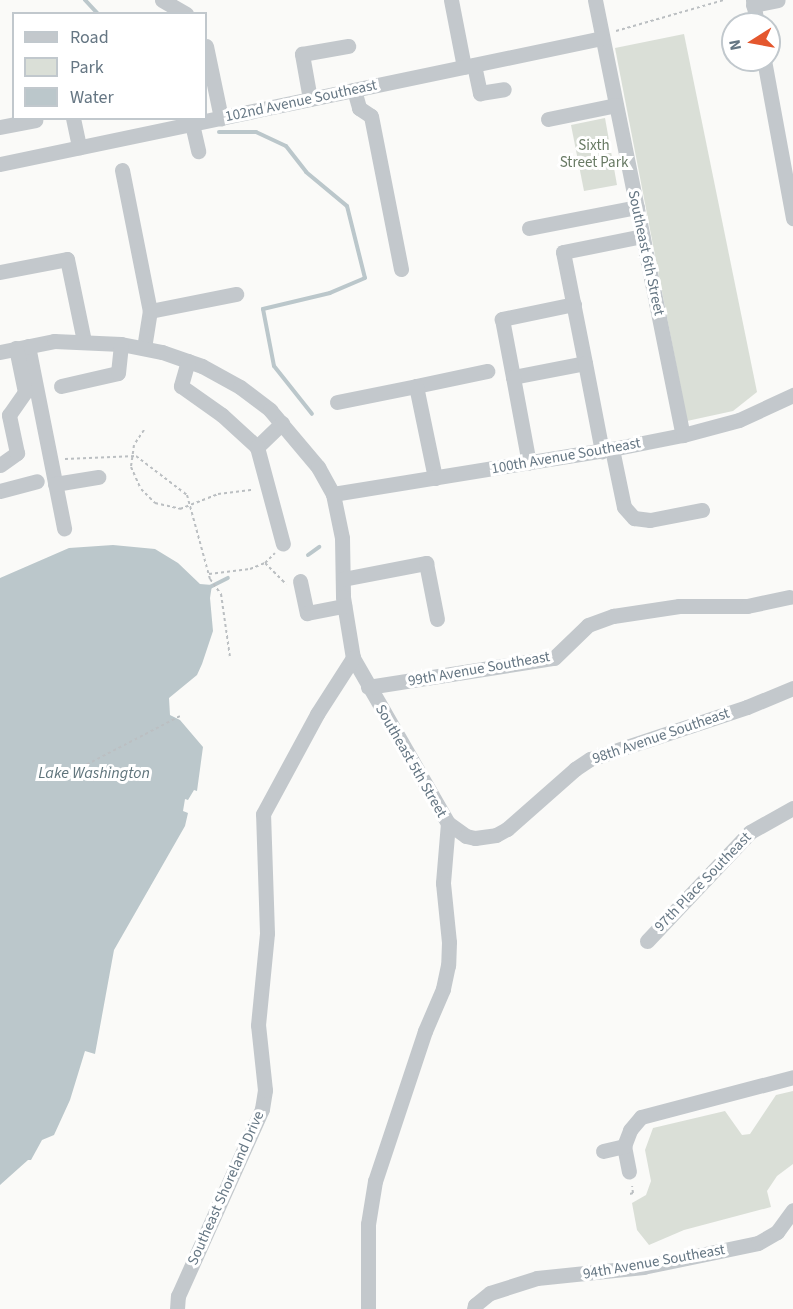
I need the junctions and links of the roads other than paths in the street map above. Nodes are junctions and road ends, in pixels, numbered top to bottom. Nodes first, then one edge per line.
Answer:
1 (162, 0) edge
2 (451, 0) edge
3 (595, 0) edge
4 (778, 0) edge
5 (753, 2) edge
6 (183, 12) edge
7 (602, 37) junction
8 (348, 46) dead end
9 (207, 51) edge
10 (469, 66) junction
11 (766, 72) edge
12 (504, 89) dead end
13 (354, 90) junction
14 (310, 99) junction
15 (616, 105) junction
16 (221, 118) junction
17 (548, 119) dead end
18 (35, 120) dead end
19 (73, 120) edge
20 (192, 123) junction
21 (0, 127) edge
22 (79, 147) junction
23 (198, 151) dead end
24 (0, 164) edge
25 (122, 170) dead end
26 (637, 207) junction
27 (793, 218) edge
28 (529, 228) dead end
29 (642, 236) junction
30 (401, 269) dead end
31 (0, 272) edge
32 (236, 294) dead end
33 (573, 304) junction
34 (150, 311) junction
35 (84, 341) junction
36 (122, 344) junction
37 (22, 347) junction
38 (144, 348) junction
39 (0, 352) edge
40 (188, 361) junction
41 (585, 363) junction
42 (487, 371) dead end
43 (513, 377) junction
44 (61, 386) dead end
45 (416, 386) junction
46 (793, 395) edge
47 (337, 402) dead end
48 (282, 423) junction
49 (683, 435) junction
50 (257, 447) junction
51 (607, 450) junction
52 (529, 462) junction
53 (0, 465) edge
54 (98, 477) dead end
55 (435, 478) junction
56 (38, 481) dead end
57 (55, 484) junction
58 (0, 491) edge
59 (333, 494) junction
60 (702, 510) dead end
61 (64, 528) dead end
62 (283, 544) road end
63 (343, 579) junction
64 (300, 581) road end
65 (789, 597) dead end
66 (344, 606) junction
67 (437, 619) dead end
68 (353, 658) junction
69 (368, 687) junction
70 (793, 688) edge
71 (793, 808) edge
72 (448, 823) junction
73 (647, 941) dead end
74 (793, 1077) edge
75 (624, 1146) junction
76 (603, 1150) dead end
77 (629, 1172) dead end
78 (793, 1210) edge
79 (177, 1309) edge
80 (368, 1309) edge
81 (474, 1309) edge

1 - 6 street
2 - 10 street
3 - 7 street, Southeast 6th Street
4 - 5 street
7 - 10 street, 102nd Avenue Southeast
7 - 15 street, Southeast 6th Street
8 - 14 street
9 - 16 street
10 - 12 street
10 - 13 street, 102nd Avenue Southeast
11 - 27 street
13 - 14 street, 102nd Avenue Southeast
13 - 30 street
14 - 16 street, 102nd Avenue Southeast
15 - 17 street
15 - 26 street, Southeast 6th Street
16 - 20 street, 102nd Avenue Southeast
18 - 21 street
19 - 22 street
20 - 22 street, 102nd Avenue Southeast
20 - 23 street
22 - 24 street, 102nd Avenue Southeast
25 - 34 street
26 - 28 street
26 - 29 street, Southeast 6th Street
29 - 33 street
29 - 49 street, Southeast 6th Street
31 - 35 street
32 - 34 street
33 - 41 street
33 - 43 street
34 - 38 street
35 - 36 street, Southeast 5th Street
35 - 37 street, Southeast 5th Street
36 - 38 street, Southeast 5th Street
36 - 44 street
37 - 39 street, Southeast 5th Street
37 - 53 street
37 - 57 street
38 - 40 street, Southeast 5th Street
40 - 48 street, Southeast 5th Street
40 - 50 street
41 - 43 street
41 - 51 street
42 - 45 street
43 - 52 street
45 - 47 street
45 - 55 street
46 - 49 street, 100th Avenue Southeast
48 - 50 street
48 - 59 street, Southeast 5th Street
49 - 51 street, 100th Avenue Southeast
50 - 62 street
51 - 52 street, 100th Avenue Southeast
51 - 60 street
52 - 55 street, 100th Avenue Southeast
54 - 57 street
55 - 59 street, 100th Avenue Southeast
56 - 58 street
57 - 61 street
59 - 63 street, Southeast 5th Street
63 - 66 street, Southeast 5th Street
63 - 67 street
64 - 66 street
65 - 69 street, 99th Avenue Southeast
66 - 68 street, Southeast 5th Street
68 - 69 street, Southeast 5th Street
68 - 79 street, Southeast Shoreland Drive
69 - 72 street, Southeast 5th Street
70 - 72 street, 98th Avenue Southeast
71 - 73 street, 97th Place Southeast
72 - 80 street, Southeast 5th Street
74 - 75 street
75 - 76 street
75 - 77 street
78 - 81 street, 94th Avenue Southeast

